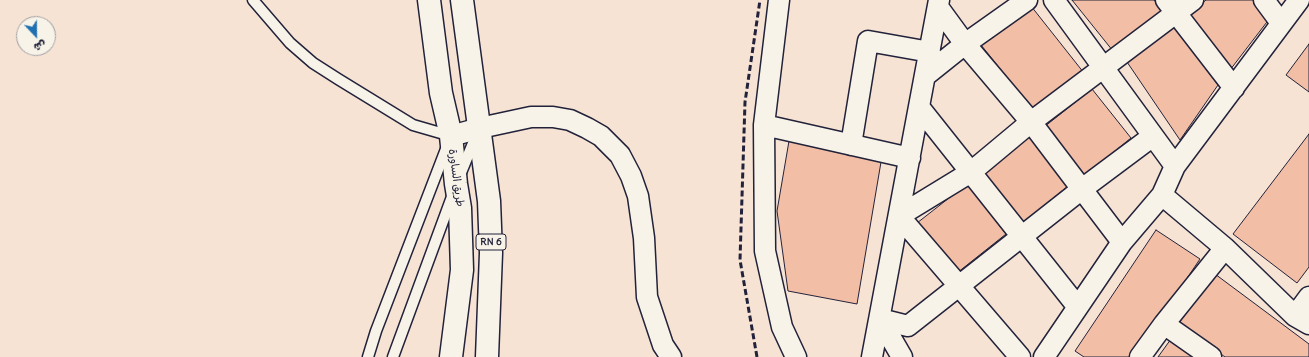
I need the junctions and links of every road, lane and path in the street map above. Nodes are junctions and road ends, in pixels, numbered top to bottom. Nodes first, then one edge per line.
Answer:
1 (253, 0) edge
2 (429, 0) edge
3 (462, 0) edge
4 (779, 0) edge
5 (1027, 0) edge
6 (1054, 0) edge
7 (1192, 0) edge
8 (1264, 0) edge
9 (1299, 0) edge
10 (939, 4) edge
11 (1171, 7) edge
12 (1281, 23) junction
13 (965, 44) junction
14 (930, 52) junction
15 (1103, 67) junction
16 (925, 76) junction
17 (1234, 88) junction
18 (919, 107) junction
19 (1031, 122) junction
20 (764, 125) junction
21 (480, 128) junction
22 (451, 136) junction
23 (1153, 136) junction
24 (851, 145) junction
25 (910, 158) junction
26 (1175, 166) junction
27 (970, 172) junction
28 (456, 184) junction
29 (1082, 189) junction
30 (1162, 195) junction
31 (899, 216) junction
32 (1022, 237) junction
33 (1122, 242) junction
34 (1225, 248) junction
35 (960, 286) junction
36 (1309, 297) edge
37 (1077, 306) junction
38 (880, 319) junction
39 (1302, 320) edge
40 (1164, 324) junction
41 (368, 357) edge
42 (393, 357) edge
43 (451, 357) edge
44 (487, 357) edge
45 (671, 357) edge
46 (796, 357) edge
47 (872, 357) edge
48 (902, 357) edge
49 (1020, 357) edge
50 (1044, 357) edge
51 (1140, 357) edge
52 (1211, 357) edge

1 - 22 lane
2 - 22 highway, طريق الساورة / RN 6
3 - 21 highway, RN 6
4 - 20 street
5 - 13 street
6 - 15 street
7 - 11 street
8 - 12 street
9 - 12 street
10 - 13 street
10 - 14 street
11 - 15 street
11 - 17 street
12 - 17 street
13 - 16 street
13 - 19 street
14 - 16 street
14 - 24 street
15 - 19 street
15 - 23 street
16 - 18 street
17 - 26 street
18 - 25 street
18 - 27 street
19 - 27 street
19 - 29 street
20 - 24 street
20 - 46 street
21 - 22 street
21 - 28 lane
21 - 44 highway, RN 6
21 - 45 street
22 - 28 highway, طريق الساورة / RN 6
22 - 41 lane
23 - 26 street
23 - 29 street
24 - 25 street
25 - 31 street
26 - 30 street
27 - 31 street
27 - 32 street
28 - 42 lane
28 - 43 highway, طريق الساورة / RN 6
29 - 32 street
29 - 33 street
30 - 33 street
30 - 34 street
31 - 35 street
31 - 38 street
32 - 35 street
32 - 37 street
33 - 37 street
34 - 39 street
34 - 40 street
35 - 38 street
35 - 49 street
36 - 39 street
37 - 50 street
38 - 47 street
38 - 48 street
40 - 51 street
40 - 52 street

